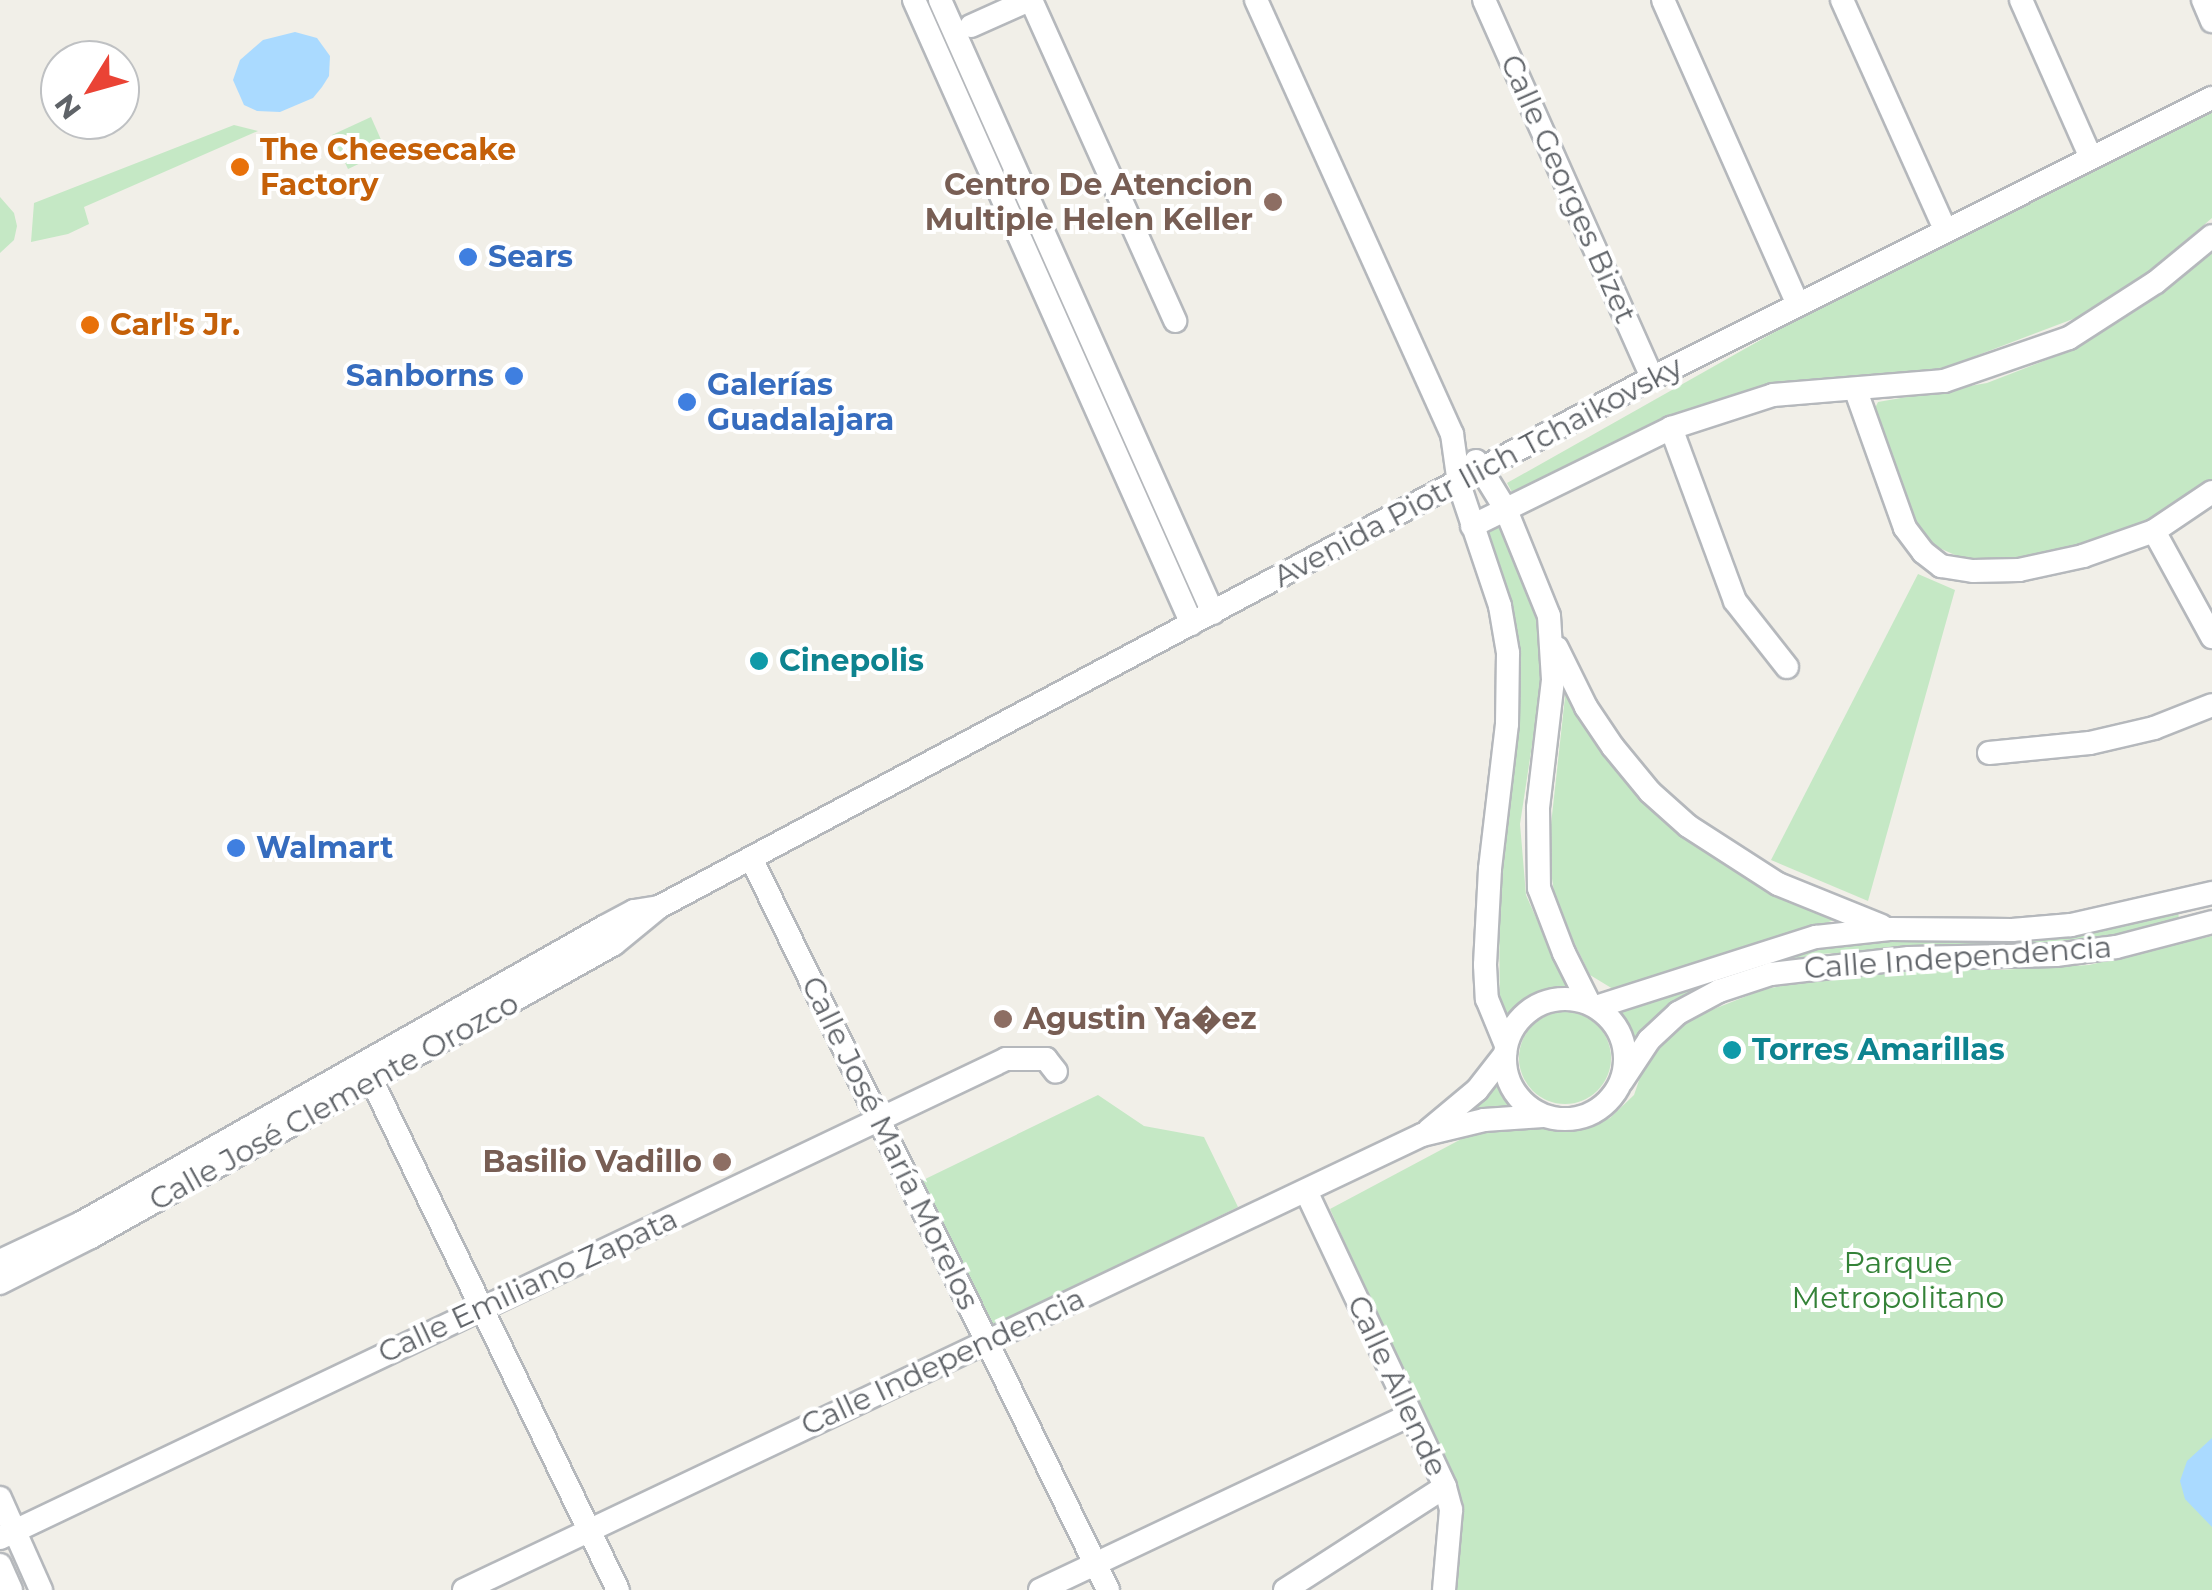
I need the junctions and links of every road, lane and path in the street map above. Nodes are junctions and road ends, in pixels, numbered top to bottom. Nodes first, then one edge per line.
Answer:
1 (914, 0) edge
2 (940, 0) edge
3 (1030, 0) edge
4 (1256, 0) edge
5 (1484, 0) edge
6 (1663, 0) edge
7 (1842, 0) edge
8 (2021, 0) edge
9 (2203, 0) edge
10 (2212, 21) edge
11 (970, 26) dead end
12 (2212, 98) edge
13 (2090, 156) junction
14 (1946, 229) junction
15 (2212, 236) edge
16 (1798, 304) junction
17 (1174, 321) dead end
18 (1652, 378) junction
19 (1856, 391) junction
20 (1670, 428) junction
21 (1452, 434) junction
22 (1484, 469) junction
23 (1459, 484) junction
24 (2212, 492) edge
25 (1506, 510) junction
26 (1472, 526) junction
27 (2154, 531) junction
28 (1214, 613) junction
29 (1192, 624) junction
30 (2212, 637) edge
31 (1553, 639) junction
32 (1787, 667) dead end
33 (2212, 705) edge
34 (1989, 753) dead end
35 (751, 858) junction
36 (2212, 893) edge
37 (2185, 902) junction
38 (658, 907) junction
39 (2202, 925) edge
40 (1890, 928) junction
41 (1592, 1005) junction
42 (1505, 1050) junction
43 (1056, 1072) dead end
44 (372, 1081) junction
45 (1622, 1081) junction
46 (1543, 1116) junction
47 (878, 1120) junction
48 (1422, 1136) junction
49 (1306, 1191) junction
50 (0, 1261) edge
51 (0, 1282) edge
52 (482, 1308) junction
53 (987, 1342) junction
54 (1411, 1415) junction
55 (1445, 1487) junction
56 (0, 1498) edge
57 (589, 1530) junction
58 (7, 1534) edge
59 (1095, 1564) junction
60 (0, 1565) edge
61 (11, 1590) edge
62 (41, 1590) edge
63 (464, 1590) edge
64 (618, 1590) edge
65 (1040, 1590) edge
66 (1108, 1590) edge
67 (1285, 1590) edge
68 (1444, 1590) edge

1 - 29 street
2 - 28 street
3 - 11 street
3 - 17 street
4 - 21 street
5 - 18 street, Calle Georges Bizet
6 - 16 street
7 - 14 street
8 - 13 street
9 - 10 street
12 - 13 street, Avenida Piotr Ilich Tchaikovsky
13 - 14 street, Avenida Piotr Ilich Tchaikovsky
14 - 16 street, Avenida Piotr Ilich Tchaikovsky
15 - 19 street, Avenida Piotr Ilich Tchaikovsky
16 - 18 street, Avenida Piotr Ilich Tchaikovsky
18 - 22 street, Avenida Piotr Ilich Tchaikovsky
19 - 20 street, Avenida Piotr Ilich Tchaikovsky
19 - 27 street
20 - 25 street, Avenida Piotr Ilich Tchaikovsky
20 - 32 street
21 - 22 street
21 - 23 street
22 - 23 street, Avenida Piotr Ilich Tchaikovsky
22 - 25 street
23 - 26 street
23 - 28 street, Avenida Piotr Ilich Tchaikovsky
24 - 27 street
25 - 26 street, Avenida Piotr Ilich Tchaikovsky
25 - 31 street
26 - 42 street
27 - 30 street
28 - 29 street, Avenida Piotr Ilich Tchaikovsky
29 - 35 street, Avenida Piotr Ilich Tchaikovsky
31 - 40 street
31 - 41 street
33 - 34 street
35 - 38 street, Calle José Clemente Orozco
35 - 47 street, Calle José María Morelos
36 - 37 street, Calle Independencia
37 - 39 street
37 - 40 street, Calle Independencia
38 - 44 street, Calle José Clemente Orozco
38 - 50 street, Calle José Clemente Orozco
39 - 45 street, Calle Independencia
40 - 41 street, Calle Independencia
41 - 42 street
41 - 45 street
42 - 46 street
42 - 48 street, Calle Independencia
43 - 47 street, Calle Emiliano Zapata
44 - 51 street, Calle José Clemente Orozco
44 - 52 street
45 - 46 street
46 - 48 street, Calle Independencia
47 - 52 street, Calle Emiliano Zapata
47 - 53 street, Calle José María Morelos
48 - 49 street, Calle Independencia
49 - 53 street, Calle Independencia
49 - 54 street, Calle Allende
52 - 57 street
52 - 58 street, Calle Emiliano Zapata
53 - 57 street, Calle Independencia
53 - 59 street, Calle José María Morelos
54 - 55 street, Calle Allende
54 - 59 street
55 - 67 street
55 - 68 street, Calle Allende
56 - 58 street
57 - 63 street, Calle Independencia
57 - 64 street
58 - 62 street
59 - 65 street
59 - 66 street, Calle José María Morelos
60 - 61 street

